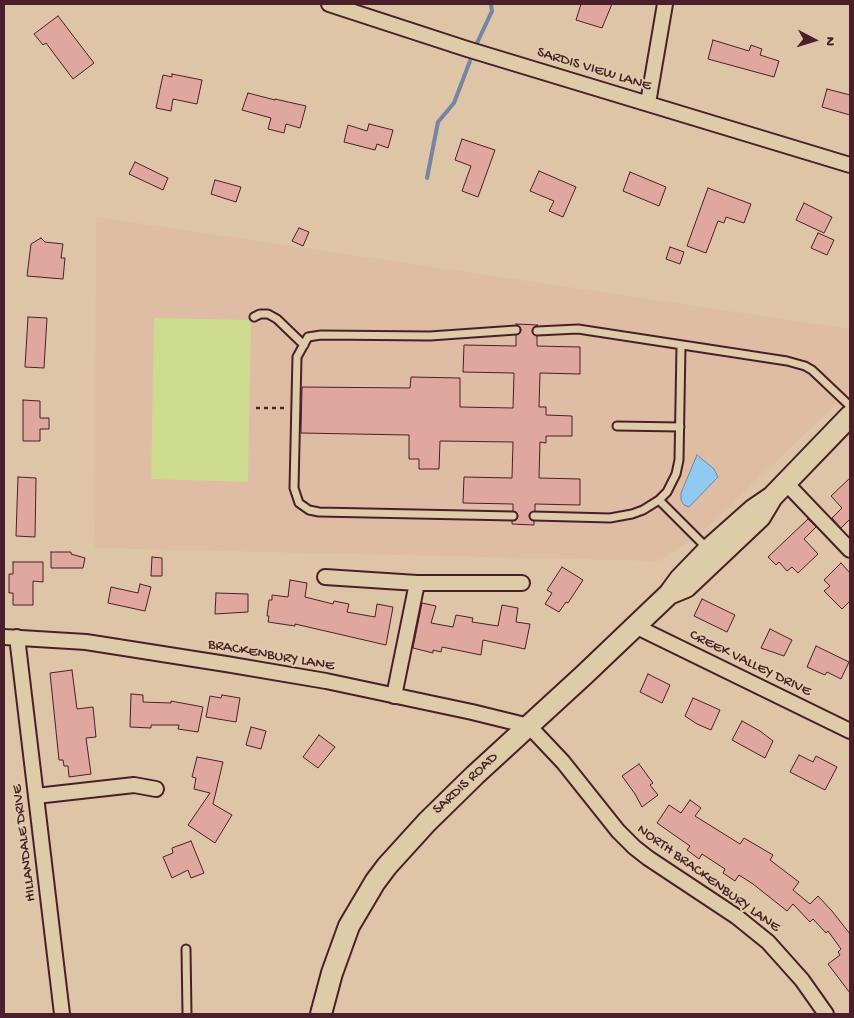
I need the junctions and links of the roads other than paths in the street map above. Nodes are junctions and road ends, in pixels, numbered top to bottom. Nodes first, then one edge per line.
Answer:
1 (329, 4) edge
2 (665, 4) edge
3 (648, 103) junction
4 (850, 166) edge
5 (254, 317) dead end
6 (516, 330) dead end
7 (537, 330) dead end
8 (304, 345) junction
9 (682, 346) junction
10 (850, 406) edge
11 (850, 417) edge
12 (617, 426) dead end
13 (680, 427) junction
14 (786, 483) junction
15 (772, 497) junction
16 (659, 500) junction
17 (513, 516) dead end
18 (534, 516) dead end
19 (708, 550) junction
20 (850, 550) edge
21 (325, 577) dead end
22 (416, 583) junction
23 (522, 583) dead end
24 (669, 594) junction
25 (636, 626) junction
26 (10, 637) edge
27 (394, 696) junction
28 (529, 726) junction
29 (850, 731) edge
30 (156, 789) dead end
31 (36, 796) junction
32 (186, 948) dead end
33 (62, 1014) edge
34 (187, 1014) edge
35 (321, 1014) edge
36 (826, 1014) edge

1 - 3 street, SARDIS VIEW LANE
2 - 3 street
3 - 4 street, SARDIS VIEW LANE
5 - 8 lane
6 - 8 lane
7 - 9 lane
8 - 17 lane
9 - 10 lane
9 - 13 lane
11 - 14 main road, SARDIS ROAD
12 - 13 lane
13 - 16 lane
14 - 15 main road, SARDIS ROAD
14 - 20 street
15 - 19 main road, SARDIS ROAD
15 - 24 main road, SARDIS ROAD
16 - 18 lane
16 - 19 lane
19 - 24 main road, SARDIS ROAD
21 - 22 street
22 - 23 street
22 - 27 street
24 - 25 main road, SARDIS ROAD
25 - 28 main road, SARDIS ROAD
25 - 29 street, CREEK VALLEY DRIVE
26 - 27 street, BRACKENBURY LANE
26 - 31 street, HILLANDALE DRIVE
27 - 28 street, BRACKENBURY LANE
28 - 35 main road, SARDIS ROAD
28 - 36 street, NORTH BRACKENBURY LANE
30 - 31 street
31 - 33 street, HILLANDALE DRIVE
32 - 34 lane

